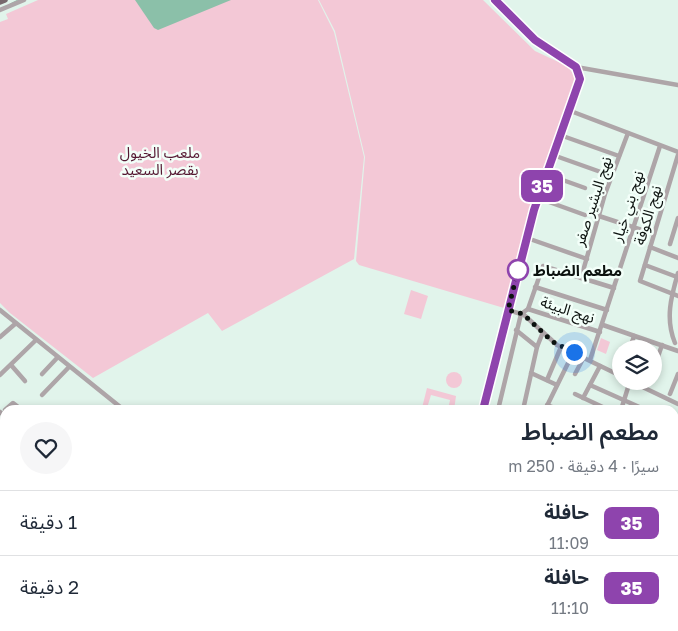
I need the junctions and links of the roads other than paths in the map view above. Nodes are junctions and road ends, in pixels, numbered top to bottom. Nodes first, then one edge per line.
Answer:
1 (5, 0) edge
2 (24, 0) edge
3 (495, 0) edge
4 (0, 2) edge
5 (0, 10) edge
6 (576, 67) junction
7 (678, 84) edge
8 (568, 110) junction
9 (628, 133) junction
10 (560, 135) junction
11 (660, 146) junction
12 (678, 154) edge
13 (553, 155) junction
14 (619, 156) junction
15 (546, 174) junction
16 (612, 176) junction
17 (671, 177) junction
18 (678, 180) edge
19 (586, 188) dead end
20 (538, 198) junction
21 (585, 215) dead end
22 (599, 216) junction
23 (678, 218) edge
24 (634, 227) junction
25 (654, 234) junction
26 (675, 237) edge
27 (527, 238) junction
28 (650, 247) junction
29 (678, 258) edge
30 (587, 259) junction
31 (645, 265) junction
32 (678, 275) edge
33 (581, 278) junction
34 (535, 287) junction
35 (614, 288) junction
36 (672, 294) junction
37 (678, 296) edge
38 (528, 309) junction
39 (0, 310) edge
40 (508, 310) junction
41 (607, 310) junction
42 (522, 314) junction
43 (15, 324) junction
44 (603, 325) junction
45 (516, 330) junction
46 (543, 332) junction
47 (600, 332) junction
48 (634, 336) junction
49 (0, 337) edge
50 (36, 340) junction
51 (633, 340) edge
52 (646, 340) edge
53 (676, 340) edge
54 (662, 345) edge
55 (537, 347) junction
56 (561, 347) junction
57 (671, 348) junction
58 (678, 351) edge
59 (574, 352) junction
60 (584, 357) junction
61 (57, 358) junction
62 (590, 360) junction
63 (11, 365) junction
64 (600, 366) junction
65 (69, 367) junction
66 (612, 371) edge
67 (531, 373) junction
68 (42, 374) dead end
69 (575, 374) dead end
70 (0, 375) edge
71 (678, 377) edge
72 (547, 380) junction
73 (25, 381) dead end
74 (557, 385) junction
75 (590, 385) junction
76 (627, 390) edge
77 (649, 390) edge
78 (575, 394) dead end
79 (670, 394) dead end
80 (42, 395) dead end
81 (583, 398) junction
82 (624, 401) junction
83 (678, 404) edge
84 (118, 405) edge
85 (484, 405) edge
86 (499, 405) edge
87 (524, 405) edge
88 (547, 405) edge
89 (598, 405) edge
90 (623, 405) edge
91 (634, 405) edge

1 - 4 main road
2 - 5 street
3 - 6 street
6 - 7 street
6 - 8 street
8 - 9 street
8 - 10 street
9 - 11 street
9 - 14 street, نهج البشير صفر
10 - 13 street
10 - 14 street
11 - 12 street
11 - 24 street, نهج بني خيار
12 - 17 street, نهج الكوفة
13 - 15 street
13 - 16 street
14 - 16 street, نهج البشير صفر
15 - 19 street
15 - 20 street
16 - 22 street, نهج البشير صفر
17 - 18 street
17 - 25 street, نهج الكوفة
20 - 21 street
20 - 27 street
22 - 24 street
22 - 30 street, نهج البشير صفر
23 - 26 street
23 - 26 street
24 - 25 street
24 - 35 street, نهج بني خيار
25 - 28 street, نهج الكوفة
27 - 30 street
27 - 40 street
28 - 29 street
28 - 31 street, نهج الكوفة
30 - 33 street, نهج البشير صفر
31 - 32 street
31 - 36 street, نهج الكوفة
32 - 36 street
33 - 34 street
33 - 35 street
34 - 38 street
34 - 41 street
35 - 41 street, نهج بني خيار
36 - 37 street
36 - 53 street
38 - 42 street
38 - 47 street, نهج البيئة
39 - 43 street
40 - 42 street
40 - 85 street
41 - 44 street, نهج بني خيار
42 - 45 street
42 - 46 street
43 - 49 street
43 - 50 street
44 - 47 street, نهج بني خيار
44 - 48 street
45 - 55 street
45 - 86 street
46 - 55 street
46 - 56 street
47 - 62 street, نهج بني خيار
48 - 51 street
48 - 52 street
50 - 61 street
50 - 63 street
53 - 57 street
54 - 57 street
55 - 67 street
56 - 59 street
56 - 72 street
57 - 58 street
59 - 60 street
59 - 74 street
60 - 62 street
60 - 69 street
61 - 65 street
61 - 68 street
62 - 64 street
63 - 70 street
63 - 73 street
64 - 66 street
64 - 75 street
65 - 80 street
65 - 84 street
67 - 72 street
67 - 87 street
71 - 79 street
72 - 74 street
74 - 88 street
75 - 81 street
75 - 82 street
76 - 82 street
77 - 83 street
78 - 81 street
81 - 89 street
82 - 90 street
82 - 91 street

